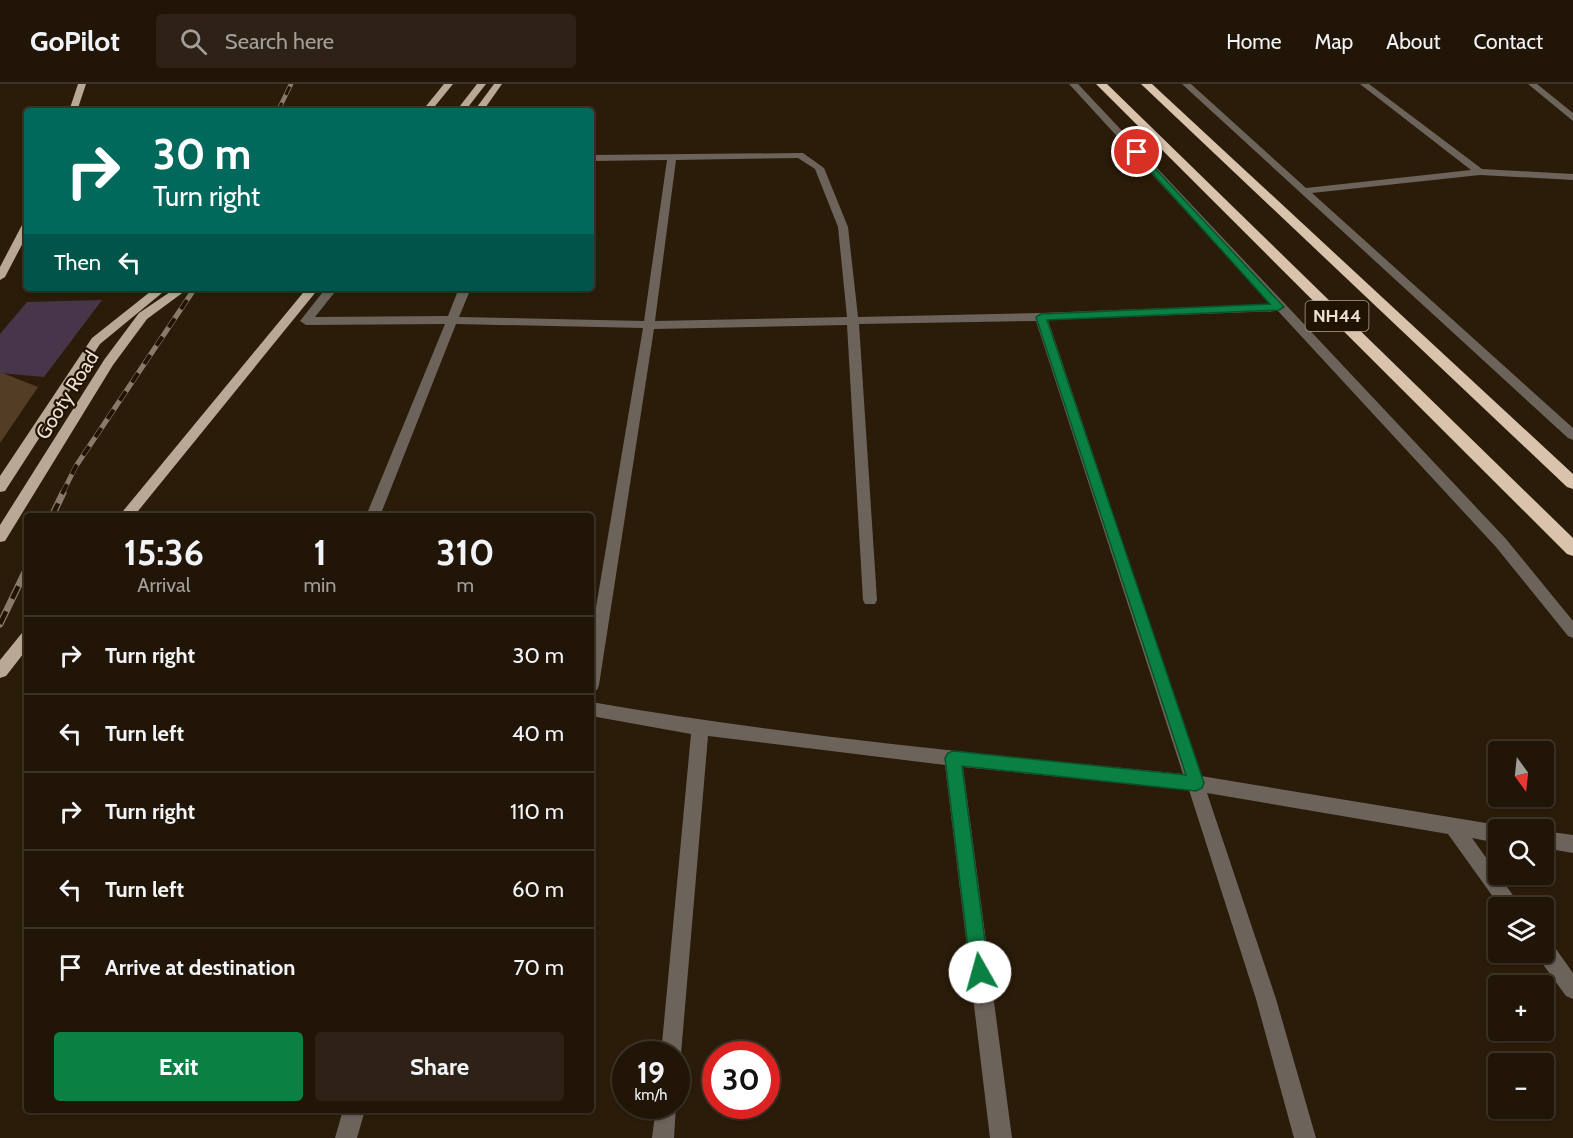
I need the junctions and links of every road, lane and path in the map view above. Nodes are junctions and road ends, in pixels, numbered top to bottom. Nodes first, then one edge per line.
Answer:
1 (82, 84) edge
2 (449, 84) edge
3 (482, 84) edge
4 (498, 84) edge
5 (1073, 84) edge
6 (1101, 84) edge
7 (1146, 84) edge
8 (1186, 84) edge
9 (1364, 84) edge
10 (1532, 84) edge
11 (74, 108) edge
12 (429, 108) edge
13 (462, 108) edge
14 (480, 108) edge
15 (1573, 118) edge
16 (672, 157) junction
17 (594, 158) edge
18 (1480, 172) junction
19 (1573, 177) edge
20 (1304, 191) junction
21 (24, 231) edge
22 (0, 277) edge
23 (158, 291) edge
24 (179, 291) edge
25 (312, 291) edge
26 (330, 291) edge
27 (464, 291) edge
28 (1279, 307) junction
29 (1041, 317) junction
30 (450, 320) junction
31 (853, 322) junction
32 (649, 326) junction
33 (1573, 435) edge
34 (1573, 483) edge
35 (0, 487) edge
36 (128, 513) edge
37 (374, 513) edge
38 (0, 537) edge
39 (1573, 549) edge
40 (870, 600) dead end
41 (1573, 632) edge
42 (24, 642) edge
43 (594, 666) edge
44 (0, 671) edge
45 (594, 710) edge
46 (700, 728) junction
47 (953, 758) junction
48 (1196, 783) junction
49 (1454, 828) junction
50 (1488, 833) edge
51 (1554, 841) edge
52 (1573, 844) edge
53 (1505, 897) edge
54 (1554, 963) edge
55 (1573, 989) edge
56 (672, 1041) edge
57 (353, 1113) edge
58 (665, 1119) edge
59 (346, 1138) edge
60 (663, 1138) edge
61 (1001, 1138) edge
62 (1305, 1138) edge

1 - 11 main road
2 - 12 main road
3 - 13 main road
4 - 14 main road
5 - 28 street
6 - 39 highway, NH44
7 - 34 highway, NH44
8 - 20 street
9 - 18 street
10 - 15 street
16 - 17 street
16 - 31 street
16 - 32 street
18 - 19 street
18 - 20 street
20 - 33 street
21 - 22 main road
23 - 35 main road, Gooty Road
24 - 38 main road, Gooty Road
25 - 36 main road
26 - 30 street
27 - 30 street
28 - 29 street
28 - 41 street
29 - 31 street
29 - 48 street
30 - 32 street
30 - 37 street
31 - 32 street
31 - 40 street
32 - 43 street
42 - 44 main road
45 - 46 street
46 - 47 street
46 - 56 street
47 - 48 street
47 - 61 street
48 - 49 street
48 - 62 street
49 - 50 street
49 - 53 street
51 - 52 street
54 - 55 street
57 - 59 street
58 - 60 street

